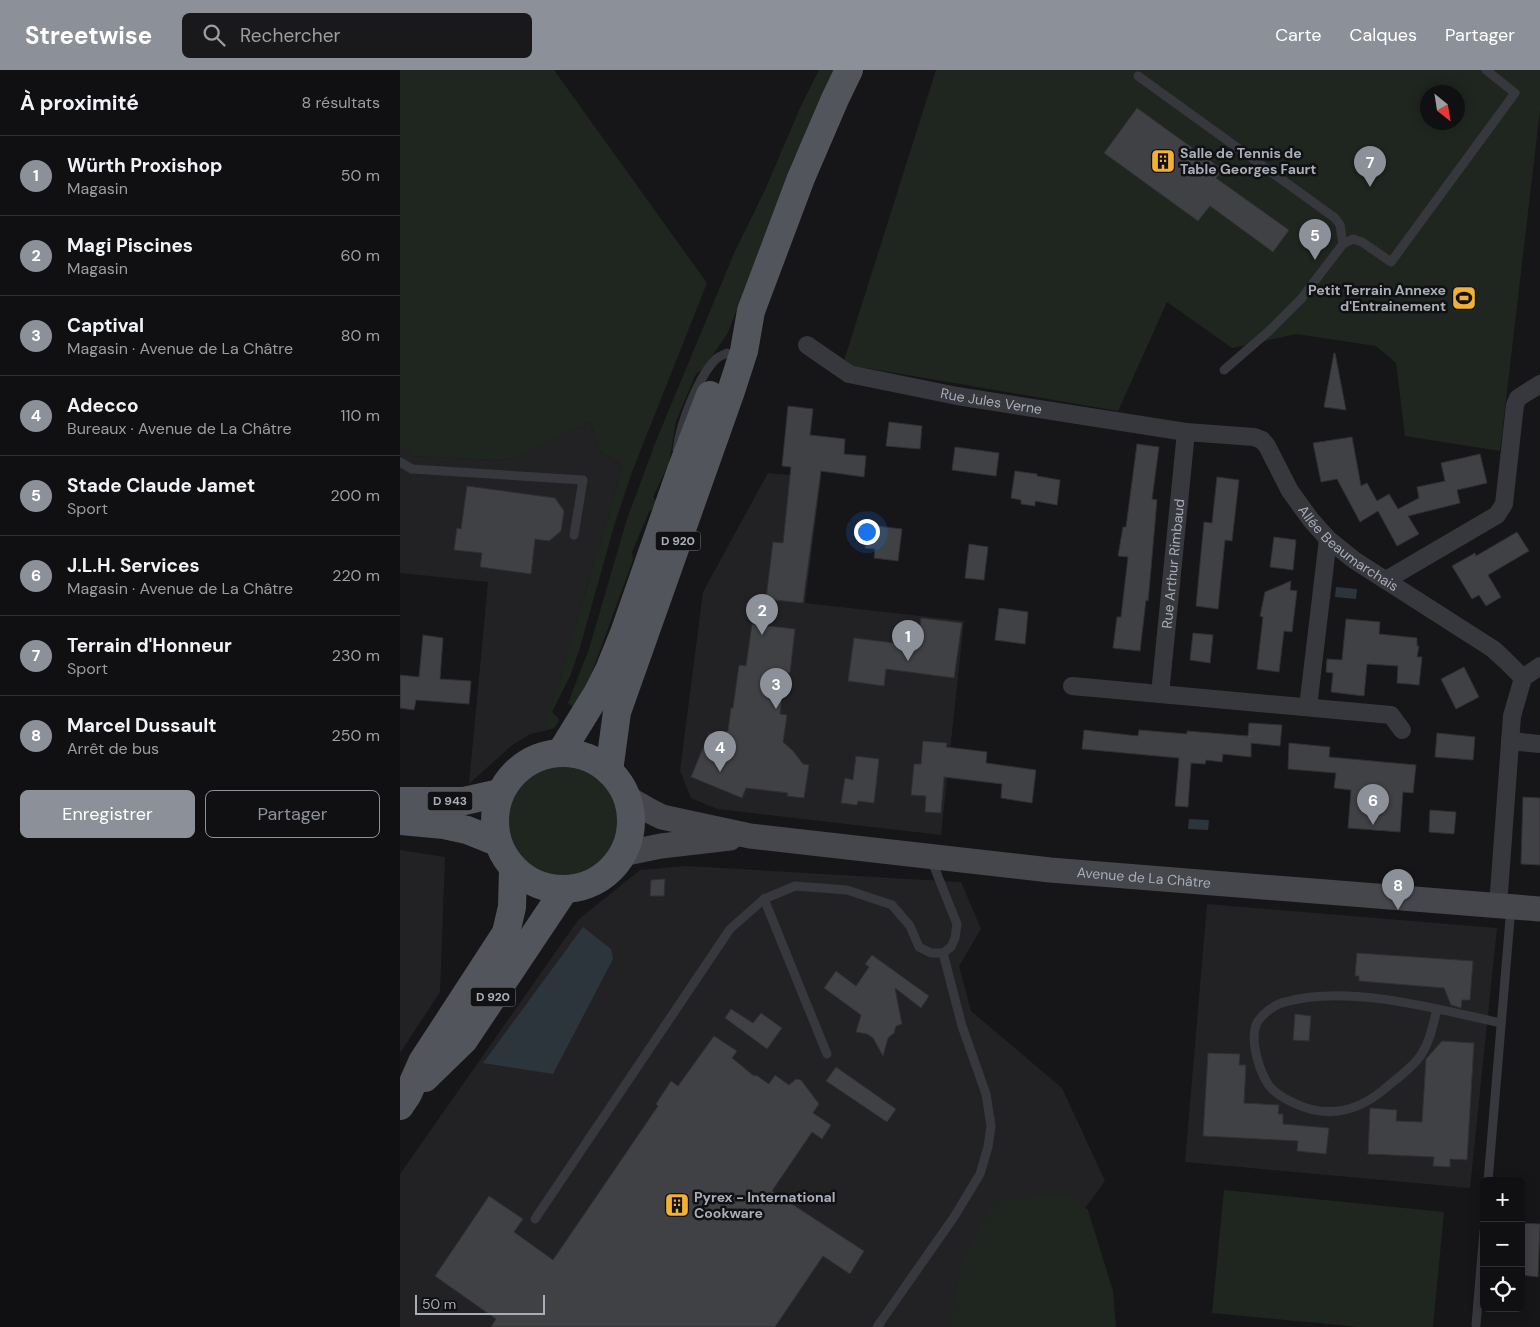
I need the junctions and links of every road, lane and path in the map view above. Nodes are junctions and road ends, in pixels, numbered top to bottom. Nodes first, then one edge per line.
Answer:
1 (849, 70) edge
2 (1486, 70) edge
3 (1138, 76) dead end
4 (1342, 244) junction
5 (751, 311) junction
6 (807, 345) dead end
7 (1224, 370) dead end
8 (1540, 384) edge
9 (1186, 432) junction
10 (400, 462) edge
11 (574, 535) dead end
12 (1328, 539) junction
13 (1386, 580) junction
14 (1540, 666) edge
15 (1523, 678) junction
16 (1072, 686) dead end
17 (1160, 694) junction
18 (1308, 707) junction
19 (1402, 730) dead end
20 (1510, 741) junction
21 (1540, 744) edge
22 (561, 752) junction
23 (609, 771) junction
24 (500, 793) junction
25 (627, 798) junction
26 (400, 801) edge
27 (400, 821) edge
28 (750, 836) junction
29 (497, 842) junction
30 (622, 854) junction
31 (930, 857) junction
32 (513, 869) junction
33 (565, 889) junction
34 (764, 899) junction
35 (1505, 907) junction
36 (1540, 909) edge
37 (942, 953) junction
38 (1437, 1009) junction
39 (1501, 1022) junction
40 (827, 1054) dead end
41 (404, 1100) edge
42 (1488, 1177) edge
43 (534, 1219) dead end
44 (1481, 1267) edge
45 (1476, 1325) dead end
46 (877, 1327) edge

1 - 5 main road, D 920
2 - 4 lane
3 - 4 lane
4 - 7 lane
5 - 22 main road, D 920
5 - 23 main road, D 920
6 - 9 street, Rue Jules Verne
8 - 13 street
9 - 12 street, Allée Beaumarchais
9 - 17 street, Rue Arthur Rimbaud
10 - 11 lane
12 - 13 street, Allée Beaumarchais
12 - 18 street
13 - 15 street, Allée Beaumarchais
14 - 15 street
15 - 20 street
16 - 17 street
17 - 18 street
18 - 19 street
20 - 21 street
20 - 35 street
22 - 23 main road
22 - 24 main road
23 - 25 main road
24 - 26 main road, D 943
24 - 29 main road
25 - 28 main road, Avenue de La Châtre
25 - 30 main road
27 - 29 main road, D 943
28 - 30 main road, Avenue de La Châtre
28 - 31 main road, Avenue de La Châtre
29 - 32 main road
30 - 33 main road
31 - 35 main road, Avenue de La Châtre
31 - 37 lane
32 - 33 main road
32 - 41 main road, D 920
33 - 41 main road, D 920
34 - 37 lane
34 - 40 lane
34 - 43 lane
35 - 36 main road, Avenue de La Châtre
35 - 39 lane
37 - 46 lane
38 - 38 lane
38 - 39 lane
39 - 42 lane
44 - 45 lane

